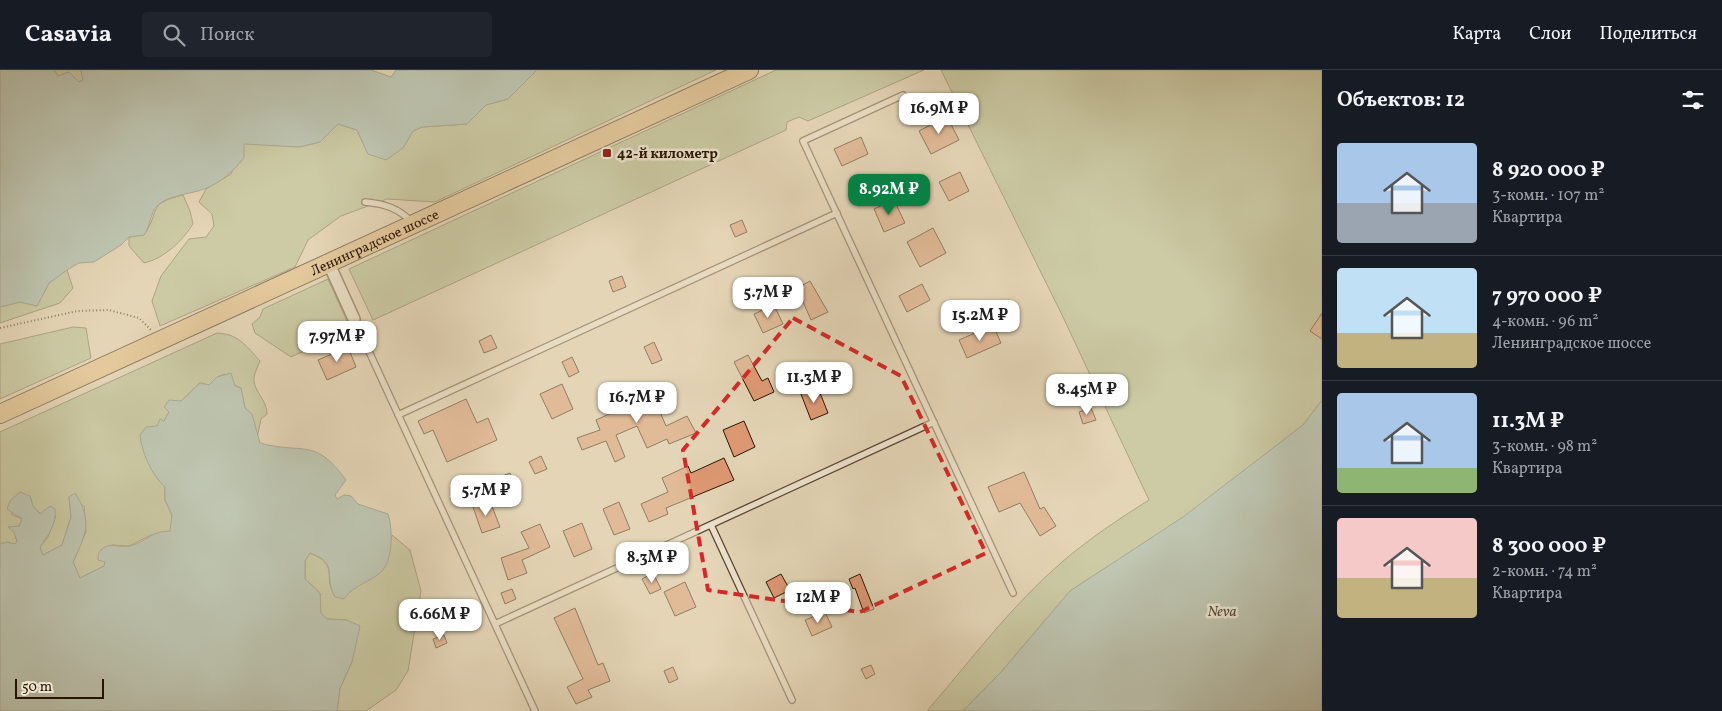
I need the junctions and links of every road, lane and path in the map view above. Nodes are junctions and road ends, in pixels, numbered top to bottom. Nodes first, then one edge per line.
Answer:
1 (749, 70) edge
2 (903, 95) dead end
3 (365, 202) dead end
4 (837, 213) junction
5 (414, 225) junction
6 (329, 264) junction
7 (354, 319) joint
8 (0, 328) edge
9 (162, 340) junction
10 (0, 414) edge
11 (398, 416) junction
12 (934, 422) junction
13 (711, 524) junction
14 (1013, 593) dead end
15 (495, 624) junction
16 (792, 700) dead end
17 (535, 711) edge

1 - 5 main road, Ленинградское шоссе
2 - 4 lane
3 - 5 lane
4 - 11 lane
4 - 12 lane
5 - 6 main road, Ленинградское шоссе
6 - 7 street
6 - 9 main road, Ленинградское шоссе
7 - 11 lane
8 - 9 path
9 - 10 main road, Ленинградское шоссе
11 - 15 lane
12 - 13 lane
12 - 14 lane
13 - 15 lane
13 - 16 lane
15 - 17 lane

